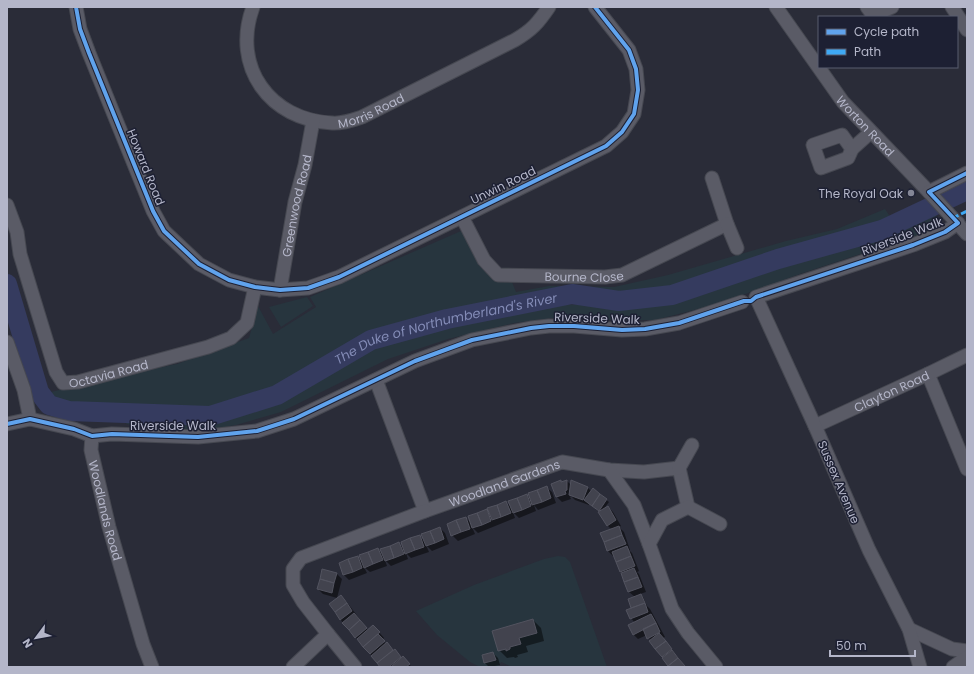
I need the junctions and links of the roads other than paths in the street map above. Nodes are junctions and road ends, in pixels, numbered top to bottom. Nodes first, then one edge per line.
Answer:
1 (76, 7) edge
2 (252, 7) edge
3 (549, 7) edge
4 (595, 7) edge
5 (776, 7) edge
6 (867, 7) edge
7 (892, 7) edge
8 (952, 7) edge
9 (958, 16) edge
10 (958, 16) edge
11 (967, 30) edge
12 (818, 67) edge
13 (819, 68) edge
14 (313, 121) junction
15 (871, 132) junction
16 (852, 149) dead end
17 (967, 173) edge
18 (712, 178) dead end
19 (932, 195) junction
20 (7, 205) edge
21 (462, 217) junction
22 (958, 223) junction
23 (727, 224) junction
24 (967, 234) edge
25 (737, 248) dead end
26 (255, 287) junction
27 (280, 290) junction
28 (756, 297) joint
29 (742, 302) dead end
30 (7, 342) edge
31 (967, 355) edge
32 (928, 374) junction
33 (376, 380) junction
34 (30, 419) junction
35 (7, 424) edge
36 (815, 426) junction
37 (92, 436) junction
38 (692, 445) dead end
39 (679, 468) junction
40 (967, 469) edge
41 (609, 470) junction
42 (688, 507) junction
43 (425, 511) junction
44 (720, 524) dead end
45 (649, 544) junction
46 (909, 629) junction
47 (328, 634) junction
48 (967, 651) edge
49 (967, 657) edge
50 (152, 667) edge
51 (293, 667) edge
52 (355, 667) edge
53 (716, 667) edge
54 (920, 667) edge
55 (953, 667) edge

1 - 26 street, Howard Road
2 - 14 street, Morris Road
3 - 14 street, Morris Road
4 - 21 street, Unwin Road
5 - 12 street, Worton Road
6 - 7 street
8 - 10 street
9 - 11 street
13 - 15 street, Worton Road
14 - 27 street, Greenwood Road
15 - 16 street
15 - 19 street, Worton Road
17 - 19 street
18 - 23 street
19 - 22 street, Worton Road
20 - 26 street, Octavia Road
21 - 23 street, Bourne Close
21 - 27 street, Unwin Road
22 - 24 street, Worton Road
22 - 28 street, Riverside Walk
23 - 25 street
26 - 27 street, Unwin Road
28 - 36 street, Sussex Avenue
29 - 33 street, Riverside Walk
30 - 34 street
31 - 32 street, Clayton Road
32 - 36 street, Clayton Road
32 - 40 street
33 - 37 street, Riverside Walk
33 - 43 street
34 - 35 street
34 - 37 street
36 - 46 street, Sussex Avenue
37 - 50 street, Woodlands Road
38 - 39 street
39 - 41 street, Woodland Gardens
39 - 42 street
41 - 43 street, Woodland Gardens
41 - 45 street
42 - 44 street
42 - 45 street
43 - 47 street, Woodland Gardens
45 - 53 street
46 - 48 street
46 - 54 street, Sussex Avenue
47 - 51 street
47 - 52 street, Woodland Gardens
49 - 55 street

